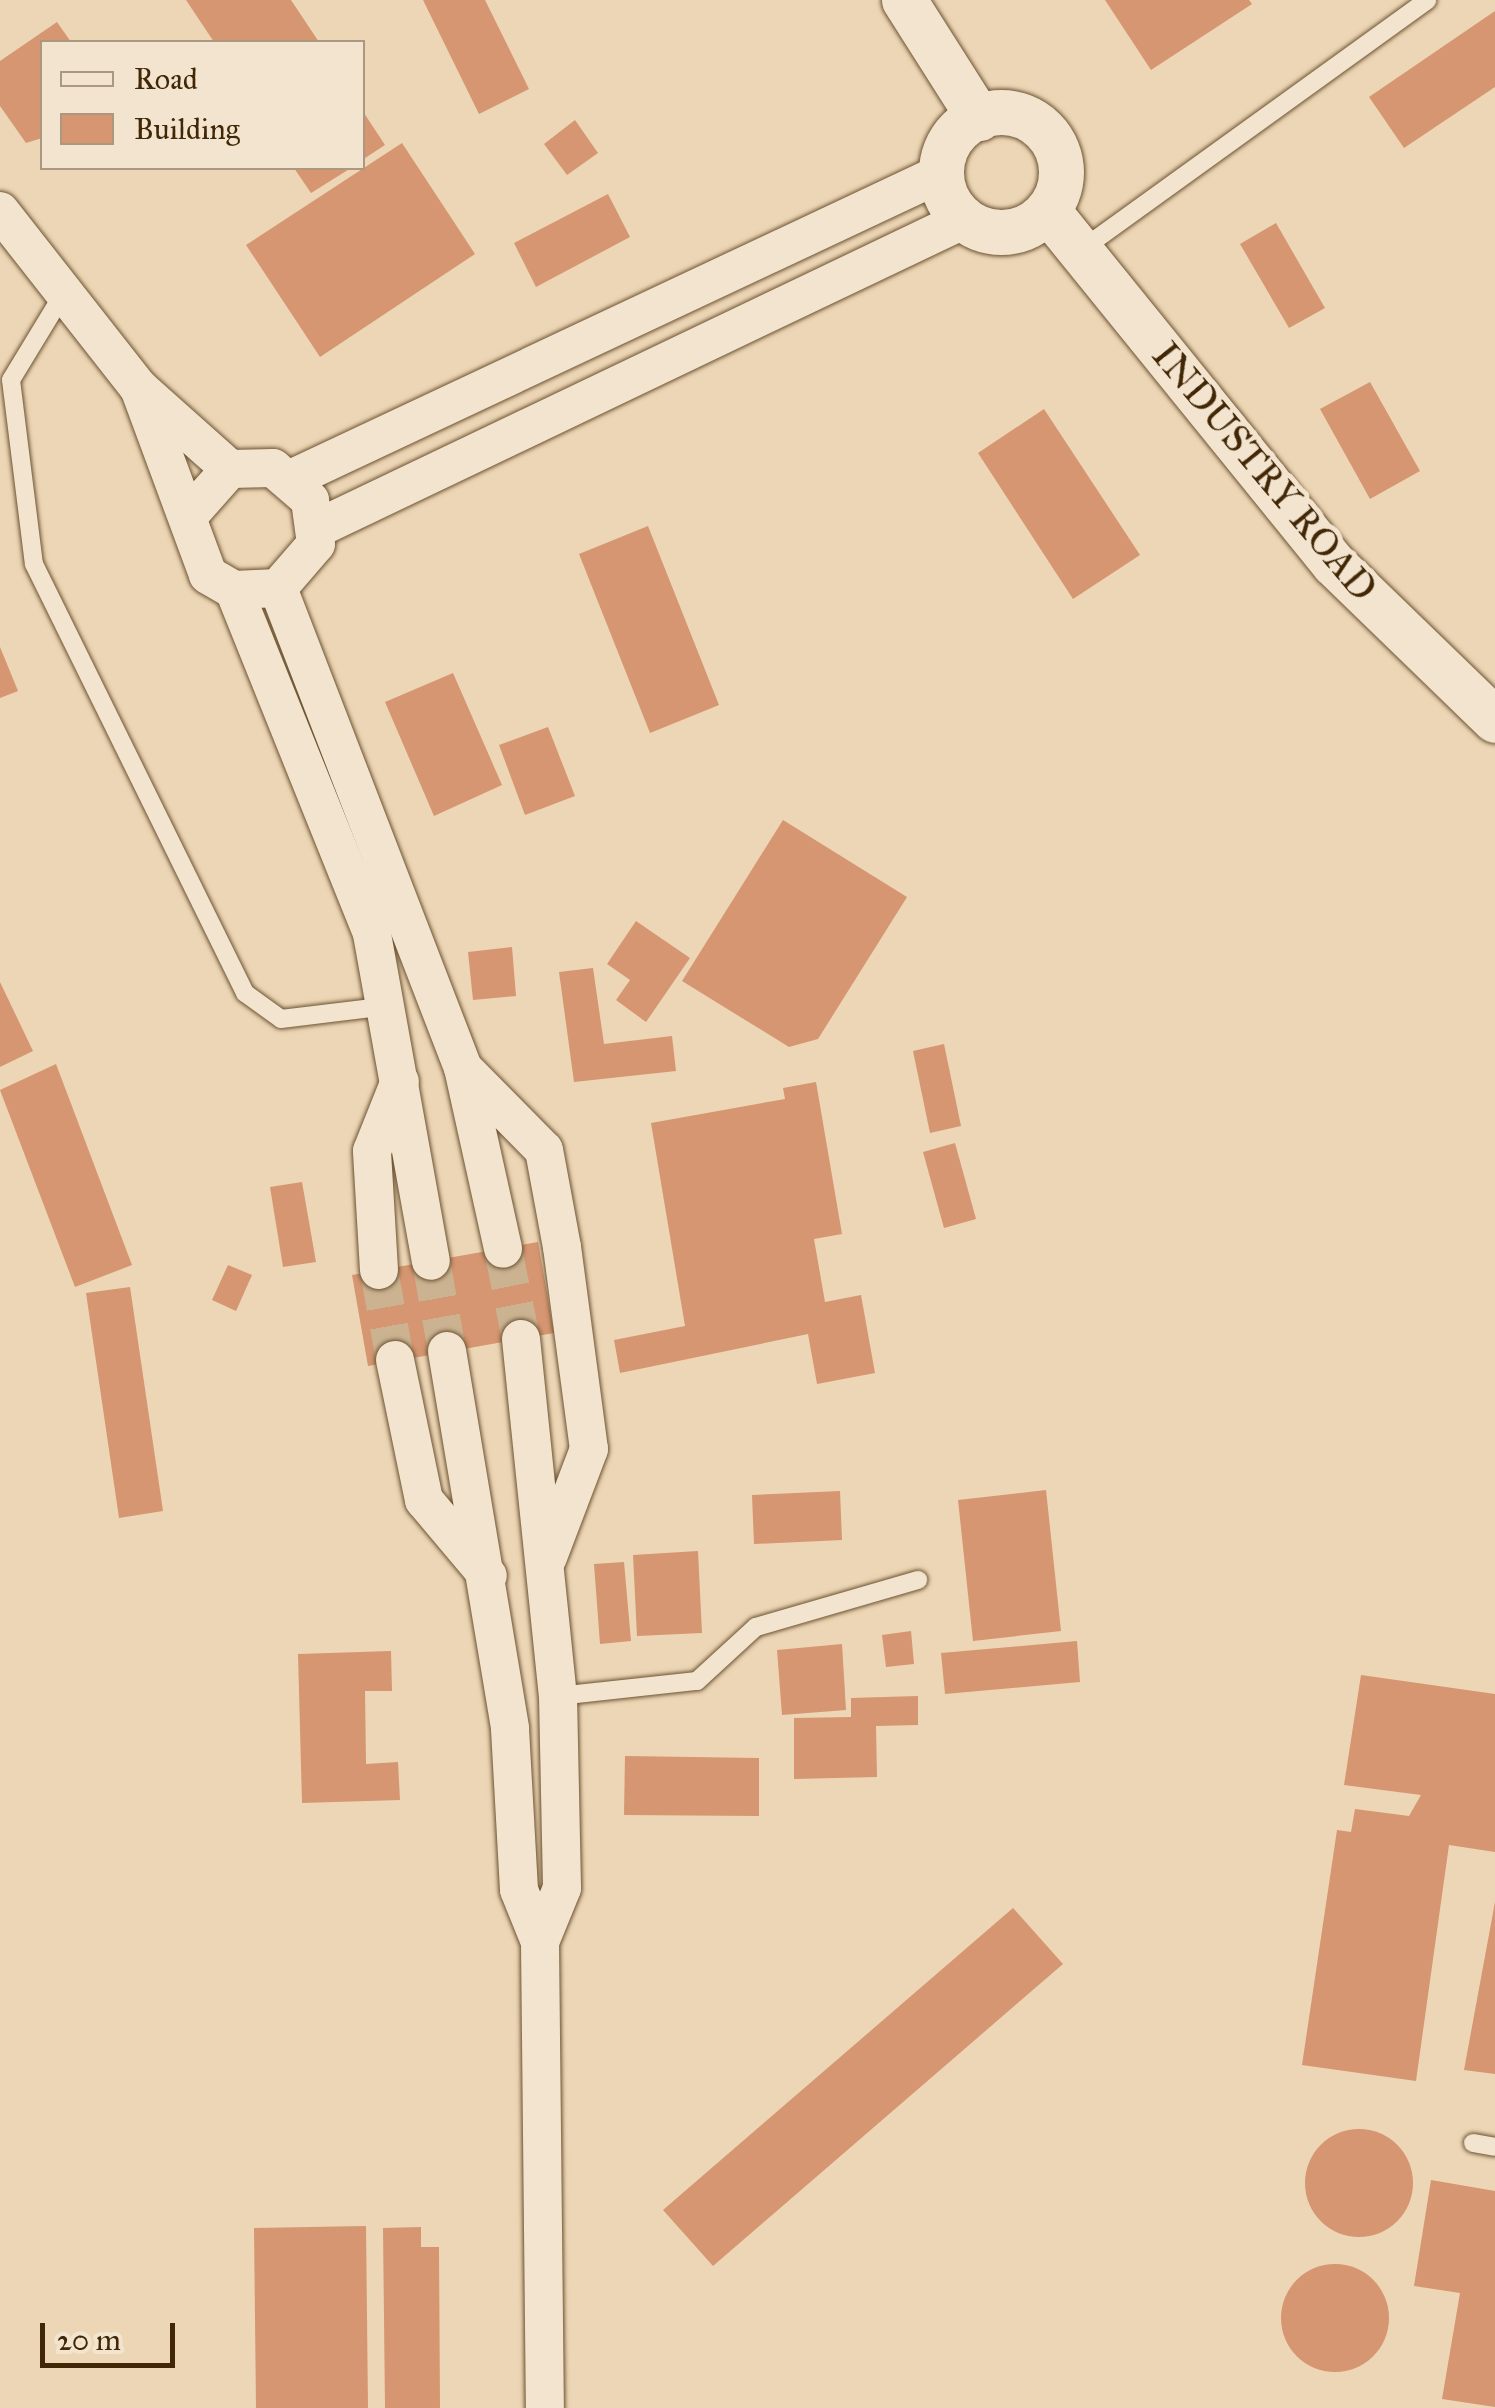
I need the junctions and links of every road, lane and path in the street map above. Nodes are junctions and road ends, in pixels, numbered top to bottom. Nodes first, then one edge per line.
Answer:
1 (904, 0) edge
2 (1427, 0) edge
3 (979, 118) junction
4 (942, 173) junction
5 (1048, 211) junction
6 (0, 212) edge
7 (963, 220) junction
8 (1081, 250) junction
9 (62, 296) junction
10 (139, 388) junction
11 (230, 469) junction
12 (293, 478) junction
13 (190, 514) junction
14 (316, 529) junction
15 (278, 588) junction
16 (234, 590) junction
17 (1495, 720) edge
18 (390, 1006) junction
19 (463, 1068) junction
20 (401, 1079) junction
21 (503, 1249) tunnel mouth
22 (431, 1261) tunnel mouth
23 (379, 1270) tunnel mouth
24 (521, 1339) tunnel mouth
25 (447, 1352) tunnel mouth
26 (395, 1360) tunnel mouth
27 (543, 1569) junction
28 (489, 1577) junction
29 (918, 1580) dead end
30 (558, 1696) junction
31 (540, 1942) junction
32 (1473, 2143) dead end
33 (1495, 2147) edge
34 (546, 2408) edge

1 - 3 street
2 - 8 lane
3 - 4 street
3 - 5 street
4 - 7 street
4 - 12 street
5 - 7 street
5 - 8 street, INDUSTRY ROAD
6 - 9 street
7 - 14 street
8 - 17 street, INDUSTRY ROAD
9 - 10 street
9 - 18 lane
10 - 11 street
10 - 13 street
11 - 12 street
11 - 13 street
12 - 14 street
13 - 16 street
14 - 15 street
15 - 16 street
15 - 19 street
16 - 18 street
18 - 20 street
19 - 21 street
19 - 27 street
20 - 22 street
20 - 23 street
24 - 27 street
25 - 28 street
26 - 28 street
27 - 30 street
28 - 31 street
29 - 30 lane
30 - 31 street
31 - 34 street
32 - 33 lane

